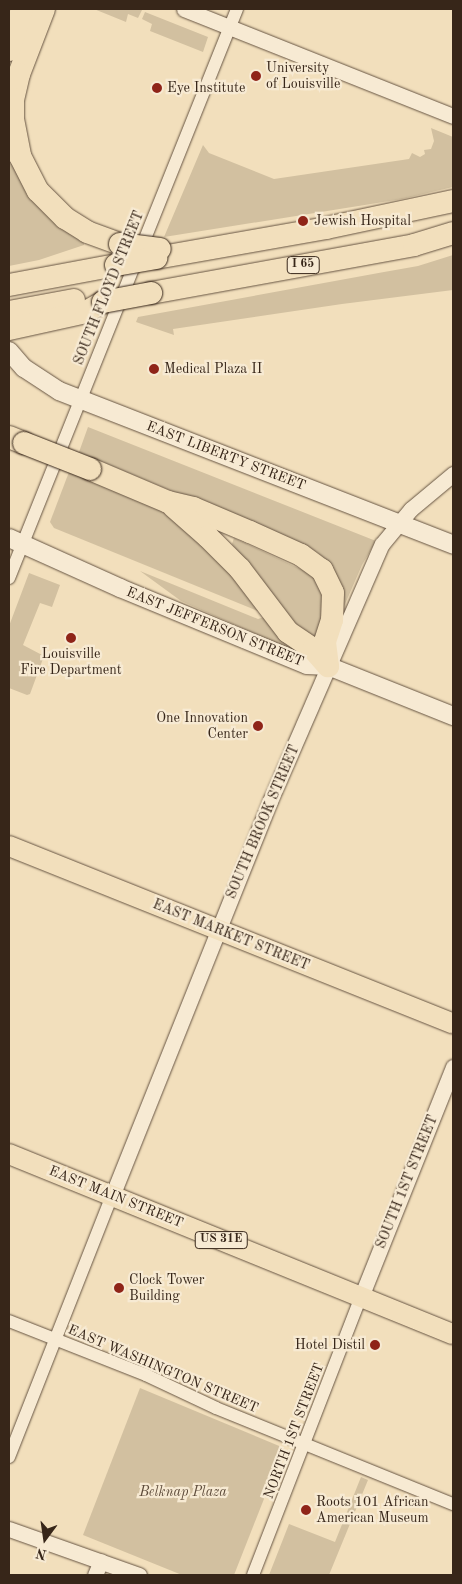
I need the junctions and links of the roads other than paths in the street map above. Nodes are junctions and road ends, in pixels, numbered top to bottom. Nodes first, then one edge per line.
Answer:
1 (22, 9) edge
2 (44, 9) edge
3 (184, 9) edge
4 (237, 9) edge
5 (230, 28) junction
6 (9, 50) edge
7 (453, 116) edge
8 (453, 200) edge
9 (453, 233) edge
10 (118, 254) junction
11 (9, 285) edge
12 (12, 322) edge
13 (9, 351) edge
14 (80, 399) junction
15 (16, 440) edge
16 (453, 474) edge
17 (168, 502) junction
18 (399, 523) junction
19 (16, 541) edge
20 (453, 545) edge
21 (9, 578) edge
22 (328, 666) junction
23 (453, 716) edge
24 (9, 846) edge
25 (218, 930) junction
26 (453, 1024) edge
27 (453, 1067) edge
28 (9, 1154) edge
29 (112, 1196) junction
30 (361, 1296) junction
31 (9, 1321) edge
32 (453, 1334) edge
33 (56, 1340) junction
34 (305, 1444) junction
35 (9, 1457) edge
36 (453, 1504) edge
37 (9, 1529) edge
38 (101, 1561) junction
39 (95, 1575) edge
40 (139, 1575) edge
41 (253, 1575) edge

1 - 6 highway
2 - 10 highway
3 - 5 street
4 - 5 street, SOUTH FLOYD STREET
5 - 7 street
5 - 14 street, SOUTH FLOYD STREET
8 - 10 highway, I 65, bridge
9 - 12 highway, I 65, bridge
10 - 11 highway, I 65
13 - 14 main road, EAST LIBERTY STREET
14 - 18 main road, EAST LIBERTY STREET
14 - 19 street, SOUTH FLOYD STREET
15 - 17 highway, bridge
16 - 18 street, SOUTH BROOK STREET
17 - 22 highway
17 - 22 highway
18 - 20 main road, EAST LIBERTY STREET
18 - 22 street, SOUTH BROOK STREET
19 - 21 street, SOUTH FLOYD STREET
19 - 22 main road, EAST JEFFERSON STREET
22 - 23 main road, EAST JEFFERSON STREET
22 - 25 street, SOUTH BROOK STREET
24 - 25 main road, EAST MARKET STREET
25 - 26 main road, EAST MARKET STREET
25 - 29 street, SOUTH BROOK STREET
27 - 30 street, SOUTH 1ST STREET
28 - 29 main road, EAST MAIN STREET / US 31E
29 - 30 main road, EAST MAIN STREET / US 31E
29 - 33 street
30 - 32 main road, US 31E
30 - 34 street, NORTH 1ST STREET
31 - 33 street, EAST WASHINGTON STREET
33 - 34 street, EAST WASHINGTON STREET
33 - 35 street
34 - 36 street, EAST WASHINGTON STREET
34 - 41 street, NORTH 1ST STREET
37 - 38 street
38 - 39 street
38 - 40 street

